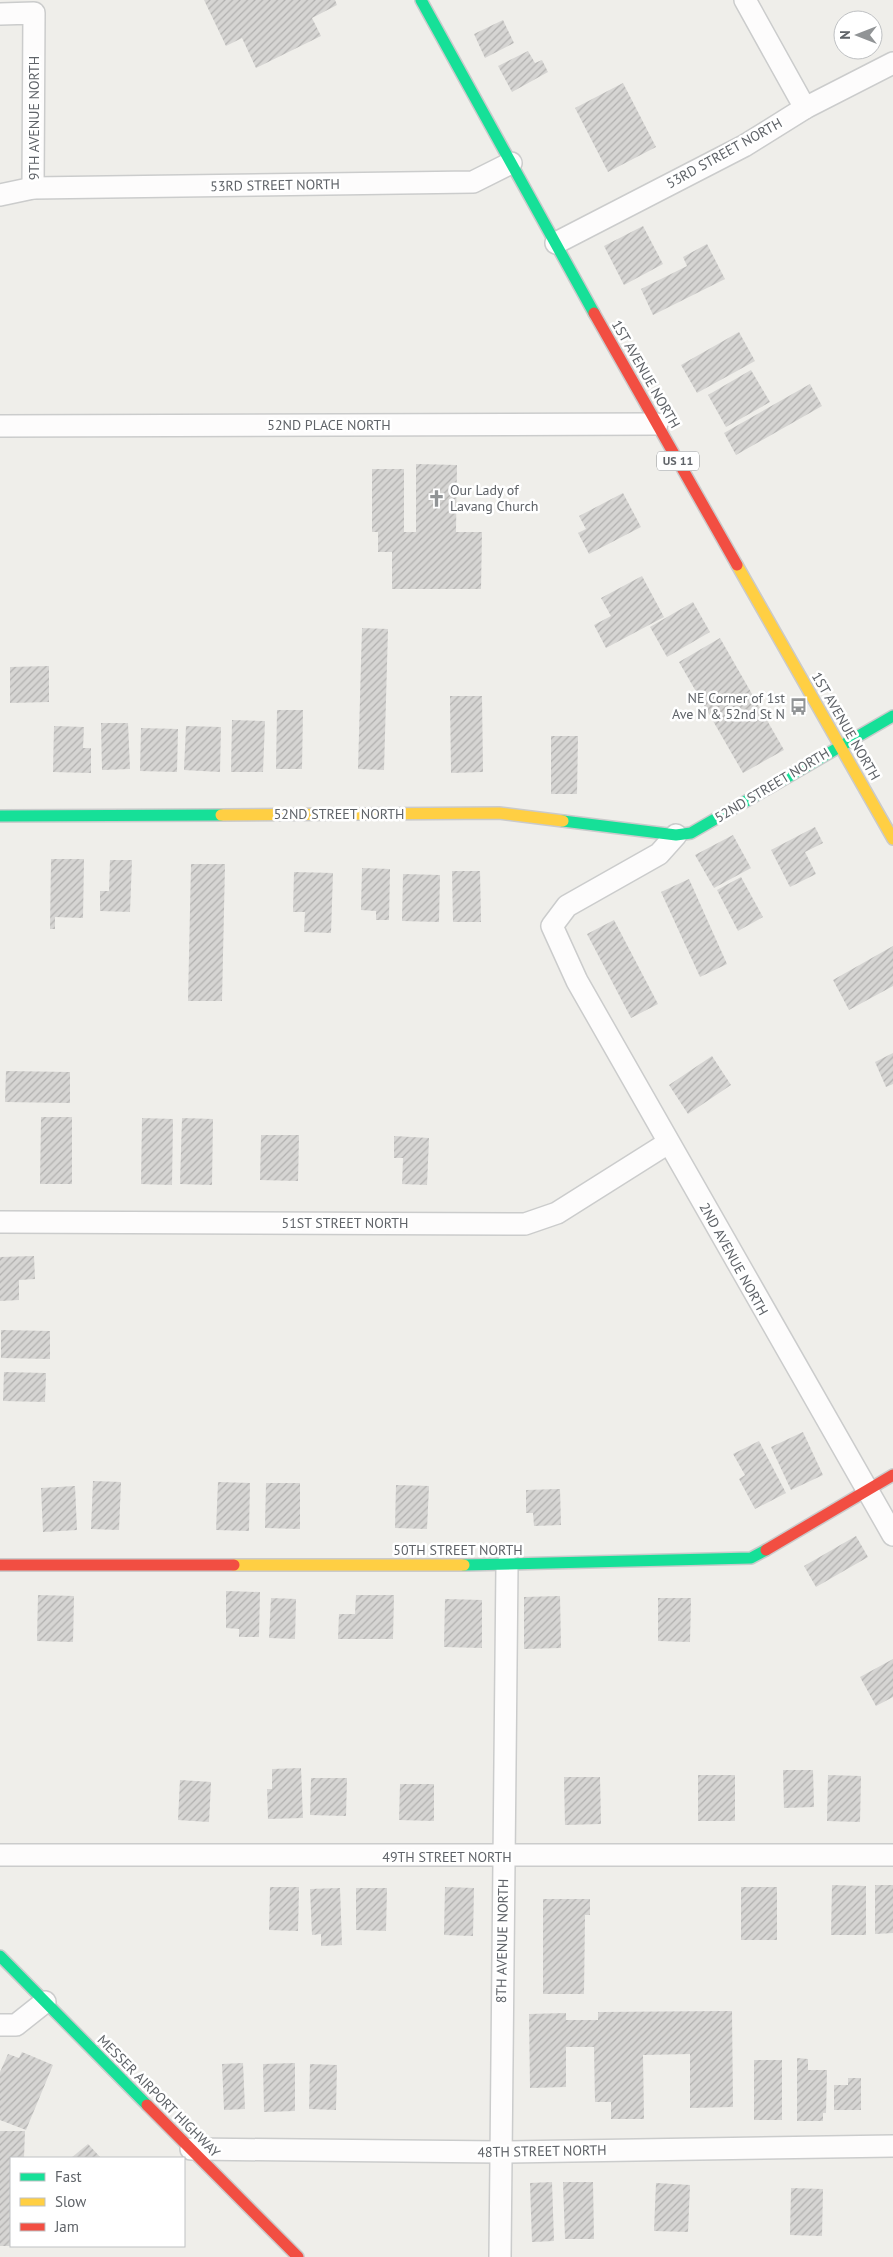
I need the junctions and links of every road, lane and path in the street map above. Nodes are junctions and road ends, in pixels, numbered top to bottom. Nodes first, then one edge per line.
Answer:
1 (421, 0) edge
2 (745, 0) edge
3 (0, 14) edge
4 (893, 63) edge
5 (805, 108) junction
6 (511, 163) junction
7 (33, 188) junction
8 (0, 195) edge
9 (556, 243) junction
10 (657, 424) junction
11 (0, 426) edge
12 (893, 716) edge
13 (840, 746) junction
14 (0, 816) edge
15 (676, 834) junction
16 (893, 839) edge
17 (668, 1142) junction
18 (0, 1222) edge
19 (893, 1475) edge
20 (865, 1490) junction
21 (893, 1535) edge
22 (0, 1565) edge
23 (507, 1565) junction
24 (893, 1855) edge
25 (0, 1856) edge
26 (503, 1857) junction
27 (0, 1956) edge
28 (45, 2002) junction
29 (0, 2025) edge
30 (893, 2146) edge
31 (191, 2150) junction
32 (500, 2152) junction
33 (298, 2257) edge
34 (500, 2257) edge

1 - 6 street, 1ST AVENUE NORTH / US 11
2 - 5 street
3 - 7 street, 9TH AVENUE NORTH
4 - 5 street, 53RD STREET NORTH
5 - 9 street, 53RD STREET NORTH
6 - 7 street, 53RD STREET NORTH
6 - 9 street, 1ST AVENUE NORTH / US 11
7 - 8 street, 9TH AVENUE NORTH
9 - 10 street, 1ST AVENUE NORTH / US 11
10 - 11 street, 52ND PLACE NORTH
10 - 13 street, 1ST AVENUE NORTH / US 11
12 - 13 street, 52ND STREET NORTH
13 - 15 street, 52ND STREET NORTH
13 - 16 street, 1ST AVENUE NORTH / US 11
14 - 15 street, 52ND STREET NORTH
15 - 17 street, 2ND AVENUE NORTH
17 - 18 street, 51ST STREET NORTH
17 - 20 street, 2ND AVENUE NORTH
19 - 20 street, 50TH STREET NORTH
20 - 21 street, 2ND AVENUE NORTH
20 - 23 street, 50TH STREET NORTH
22 - 23 street, 50TH STREET NORTH
23 - 26 street, 8TH AVENUE NORTH
24 - 26 street, 49TH STREET NORTH
25 - 26 street, 49TH STREET NORTH
26 - 32 street, 8TH AVENUE NORTH
27 - 28 street, MESSER AIRPORT HIGHWAY
28 - 29 street
28 - 31 street, MESSER AIRPORT HIGHWAY
30 - 32 street, 48TH STREET NORTH
31 - 32 street, 48TH STREET NORTH
31 - 33 street, MESSER AIRPORT HIGHWAY
32 - 34 street, 8TH AVENUE NORTH

